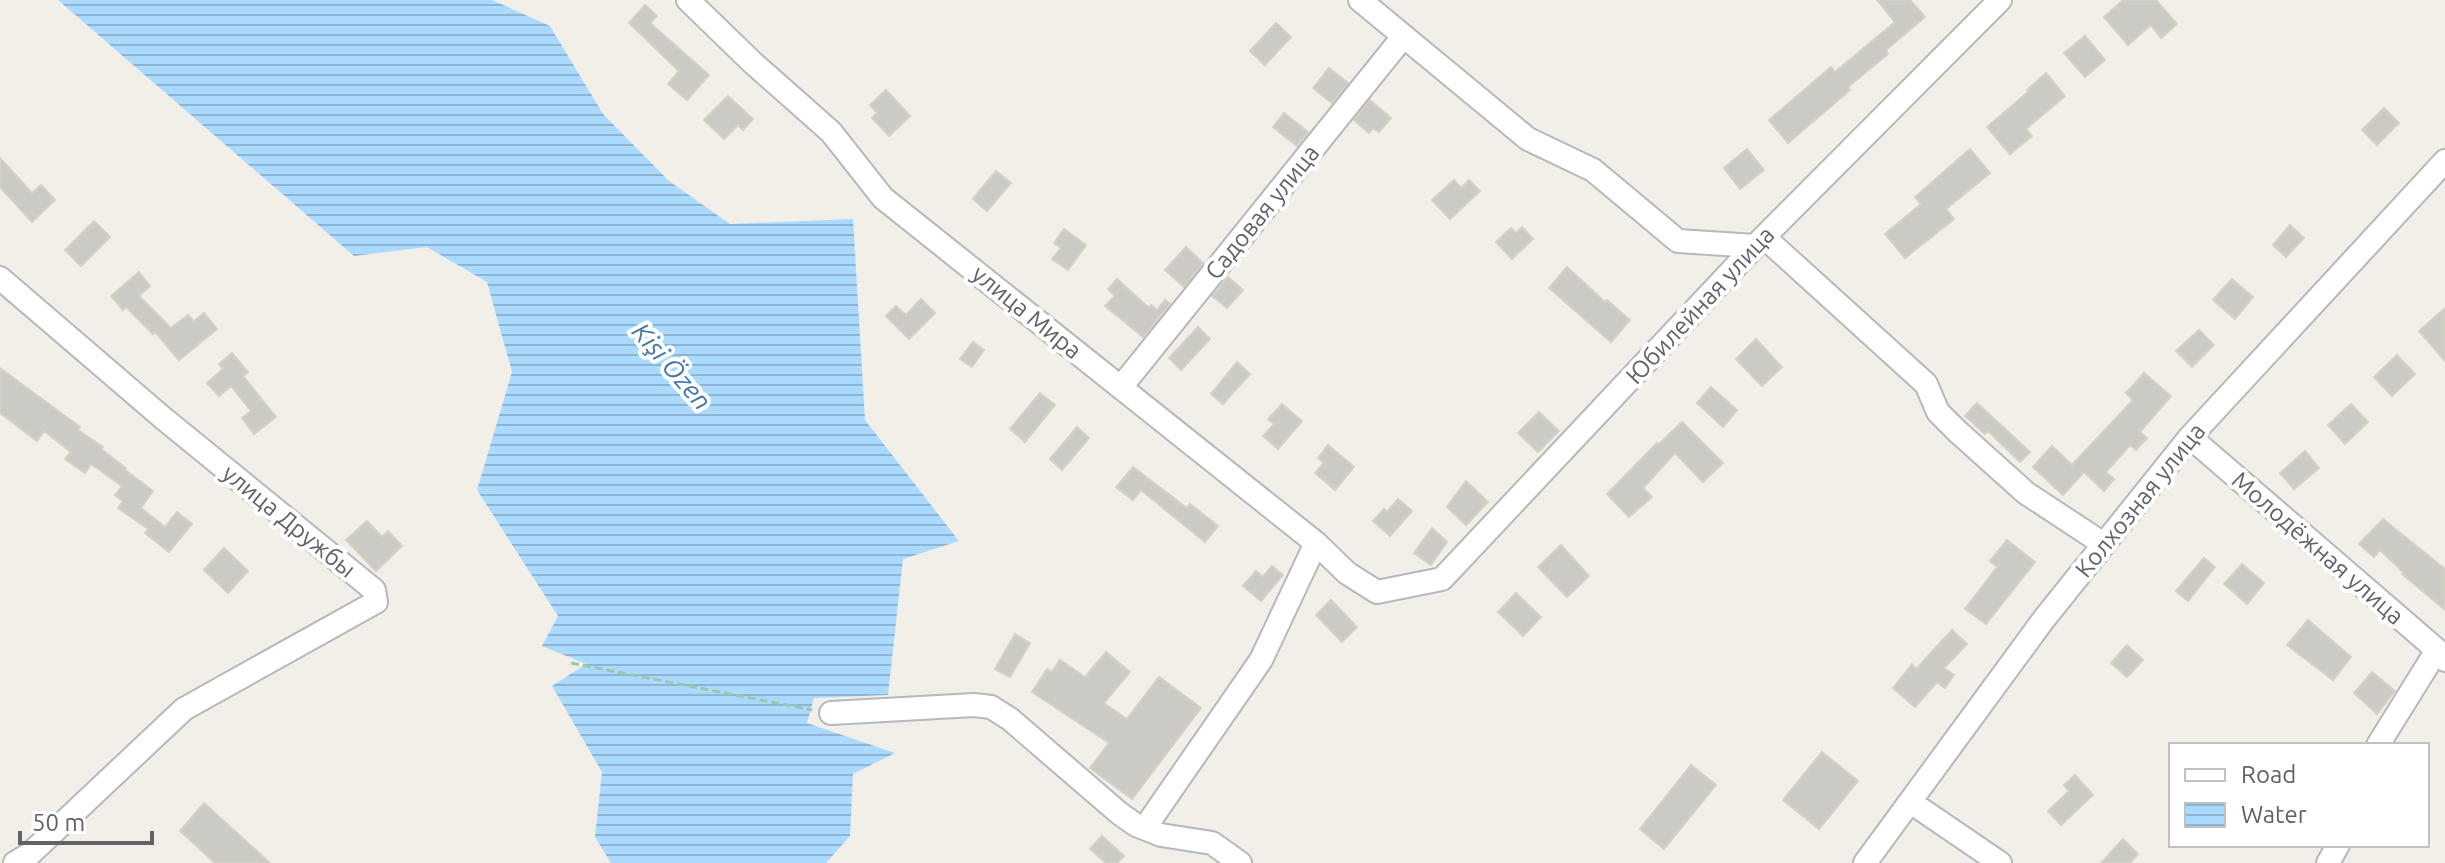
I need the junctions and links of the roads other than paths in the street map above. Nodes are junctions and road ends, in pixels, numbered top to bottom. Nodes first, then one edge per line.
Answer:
1 (688, 0) edge
2 (1360, 0) edge
3 (2000, 0) edge
4 (1403, 37) junction
5 (2445, 161) edge
6 (1760, 241) junction
7 (0, 278) edge
8 (1121, 387) junction
9 (2190, 437) junction
10 (1316, 543) junction
11 (2102, 543) junction
12 (1391, 589) joint
13 (2441, 655) edge
14 (831, 713) road end
15 (2379, 743) edge
16 (1912, 803) junction
17 (1151, 819) dead end
18 (15, 863) edge
19 (1240, 863) edge
20 (1865, 863) edge
21 (2000, 863) edge

1 - 8 street, улица Мира
2 - 4 street
3 - 6 street, Юбилейная улица
4 - 6 street
4 - 8 street, Садовая улица
5 - 9 street, Колхозная улица
6 - 11 street
6 - 12 street, Юбилейная улица
7 - 18 street, улица Дружбы
8 - 10 street, улица Мира
9 - 11 street, Колхозная улица
9 - 13 street, Молодёжная улица
10 - 12 street, улица Мира
10 - 17 street
11 - 16 street, Колхозная улица
13 - 15 street
14 - 19 street
16 - 20 street, Колхозная улица
16 - 21 street

